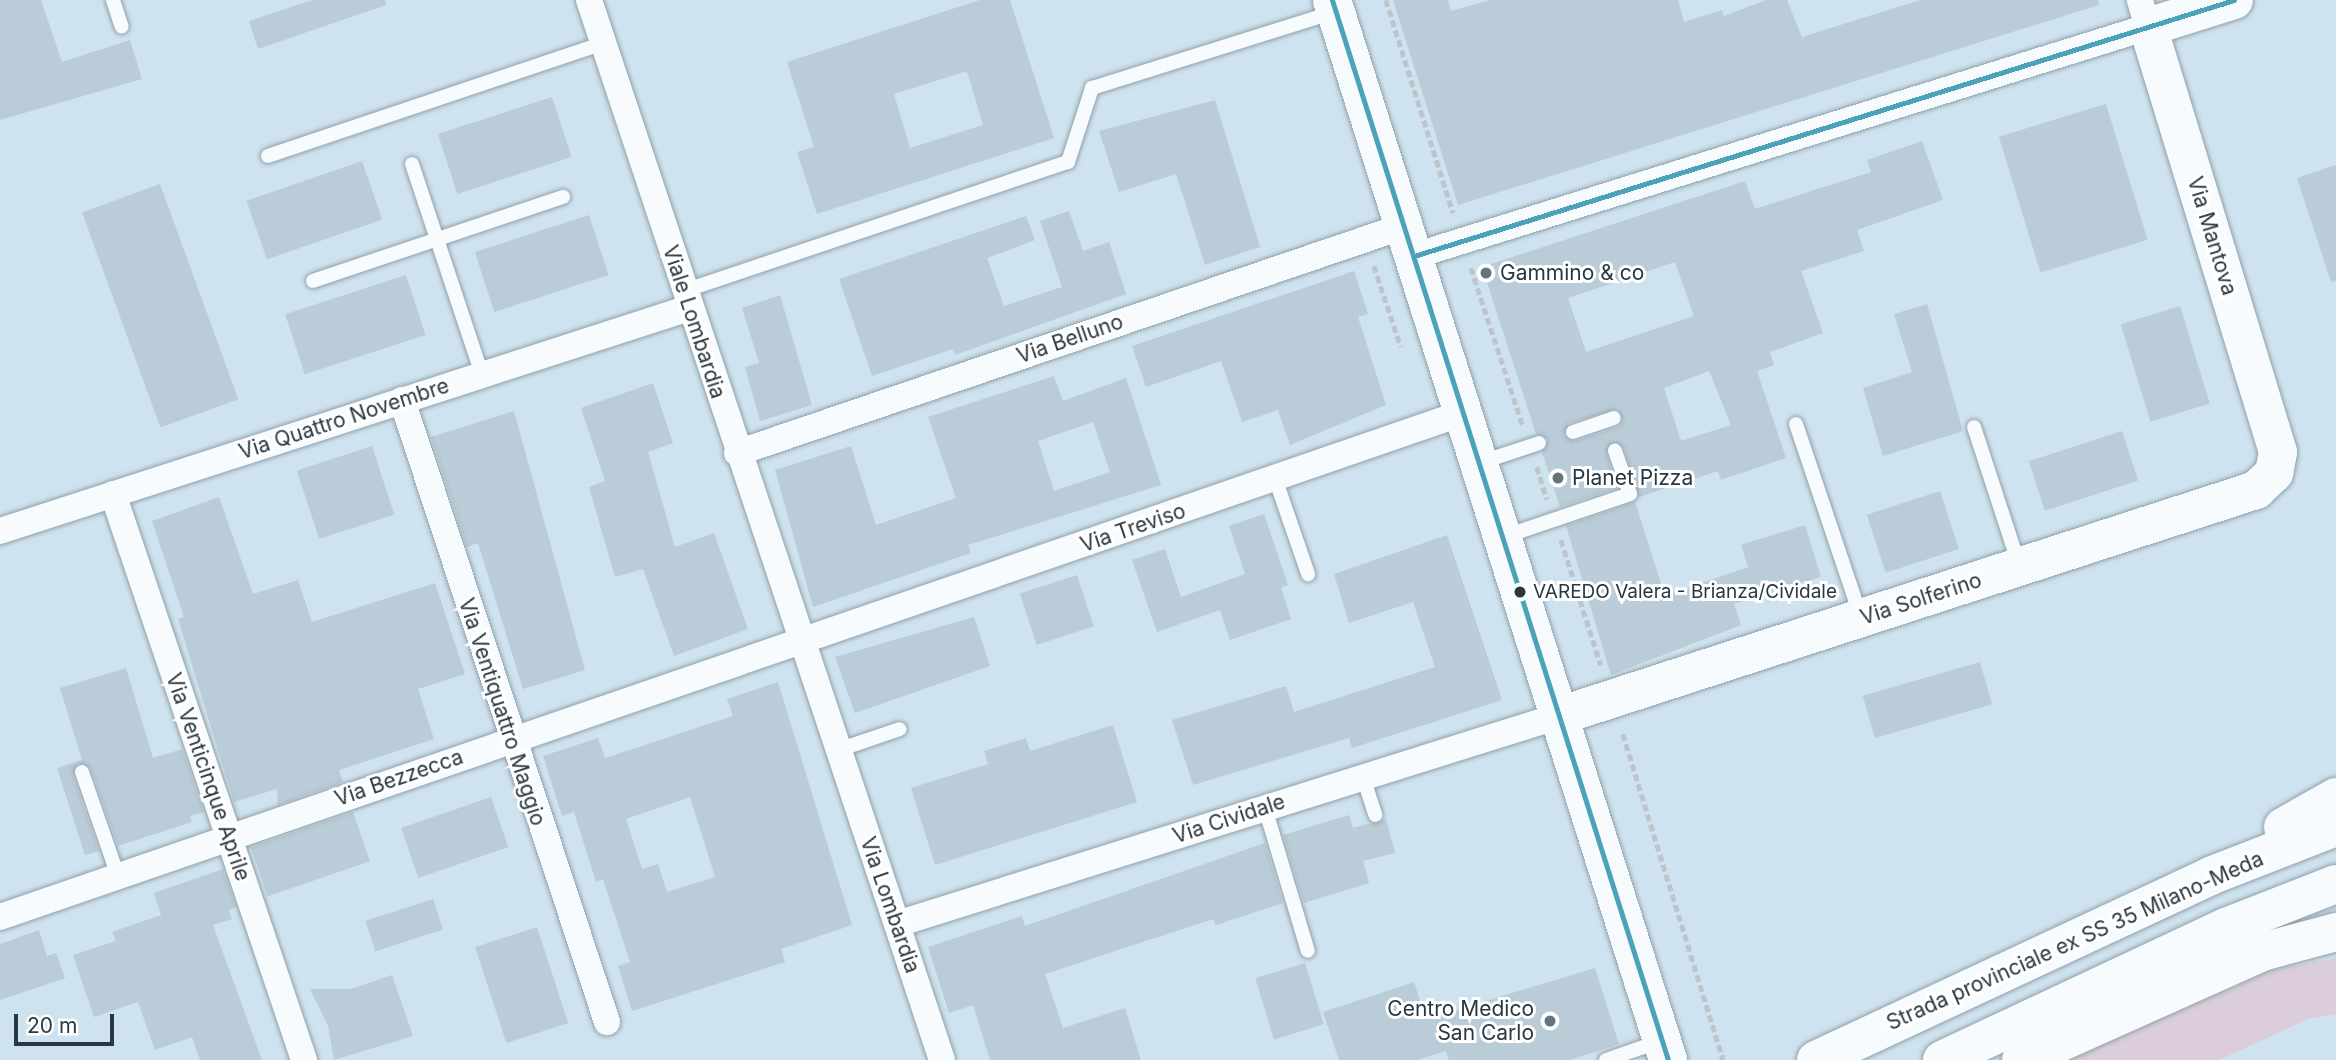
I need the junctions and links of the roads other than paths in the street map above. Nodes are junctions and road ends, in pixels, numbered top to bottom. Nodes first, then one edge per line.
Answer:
1 (113, 0) edge
2 (589, 0) edge
3 (2234, 0) edge
4 (1334, 6) edge
5 (2144, 14) edge
6 (122, 27) dead end
7 (603, 43) junction
8 (268, 156) dead end
9 (412, 163) dead end
10 (563, 198) dead end
11 (438, 241) junction
12 (1409, 241) junction
13 (313, 281) dead end
14 (686, 299) junction
15 (482, 374) junction
16 (402, 400) junction
17 (1466, 412) junction
18 (1614, 418) dead end
19 (1796, 424) dead end
20 (1974, 427) dead end
21 (1573, 432) dead end
22 (1539, 443) dead end
23 (1615, 451) dead end
24 (737, 453) junction
25 (1482, 463) junction
26 (2274, 473) joint
27 (1275, 478) junction
28 (113, 494) junction
29 (0, 531) edge
30 (1506, 536) junction
31 (2020, 567) junction
32 (1308, 574) dead end
33 (1861, 618) junction
34 (800, 643) junction
35 (1562, 715) junction
36 (900, 729) dead end
37 (510, 740) junction
38 (838, 750) junction
39 (82, 772) dead end
40 (1363, 777) junction
41 (2336, 797) edge
42 (1265, 808) junction
43 (1375, 815) dead end
44 (2336, 827) edge
45 (228, 837) junction
46 (118, 876) junction
47 (2210, 876) junction
48 (2336, 884) edge
49 (0, 917) edge
50 (897, 924) junction
51 (2336, 932) edge
52 (1308, 951) dead end
53 (607, 1021) dead end
54 (1665, 1055) edge
55 (304, 1060) edge
56 (942, 1060) edge
57 (1606, 1060) edge
58 (1816, 1060) edge
59 (1942, 1060) edge
60 (2021, 1060) edge

1 - 6 lane
2 - 7 street, Viale Lombardia
3 - 5 main road
4 - 12 main road
4 - 14 lane
5 - 12 street, Via Belluno
5 - 26 main road, Via Mantova
7 - 8 lane
7 - 14 street, Viale Lombardia
9 - 11 lane
10 - 11 lane
11 - 13 lane
11 - 15 lane
12 - 17 main road
12 - 24 street, Via Belluno
14 - 15 street, Via Quattro Novembre
14 - 24 street, Viale Lombardia
15 - 16 street, Via Quattro Novembre
16 - 28 street, Via Quattro Novembre
16 - 37 street, Via Ventiquattro Maggio
17 - 25 main road
17 - 27 street, Via Treviso
18 - 21 lane
19 - 33 lane
20 - 31 lane
22 - 25 lane
23 - 30 lane
24 - 34 street, Viale Lombardia
25 - 30 main road
26 - 31 main road, Via Solferino
27 - 32 lane
27 - 34 street, Via Treviso
28 - 29 street, Via Quattro Novembre
28 - 45 street, Via Venticinque Aprile
30 - 35 main road
31 - 33 main road, Via Solferino
33 - 35 main road, Via Solferino
34 - 37 street, Via Bezzecca
34 - 38 street, Via Lombardia
35 - 40 street, Via Cividale
35 - 54 main road
36 - 38 lane
37 - 45 street, Via Bezzecca
37 - 53 street, Via Ventiquattro Maggio
38 - 50 street, Via Lombardia
39 - 46 lane
40 - 42 street, Via Cividale
40 - 43 lane
41 - 47 main road
42 - 50 street, Via Cividale
42 - 52 lane
44 - 47 main road, Strada provinciale ex SS 35 Milano-Meda
45 - 46 street, Via Bezzecca
45 - 55 street, Via Venticinque Aprile
46 - 49 street, Via Bezzecca
47 - 58 main road, Strada provinciale ex SS 35 Milano-Meda
48 - 59 main road
50 - 56 street, Via Lombardia
51 - 60 main road
54 - 57 lane

